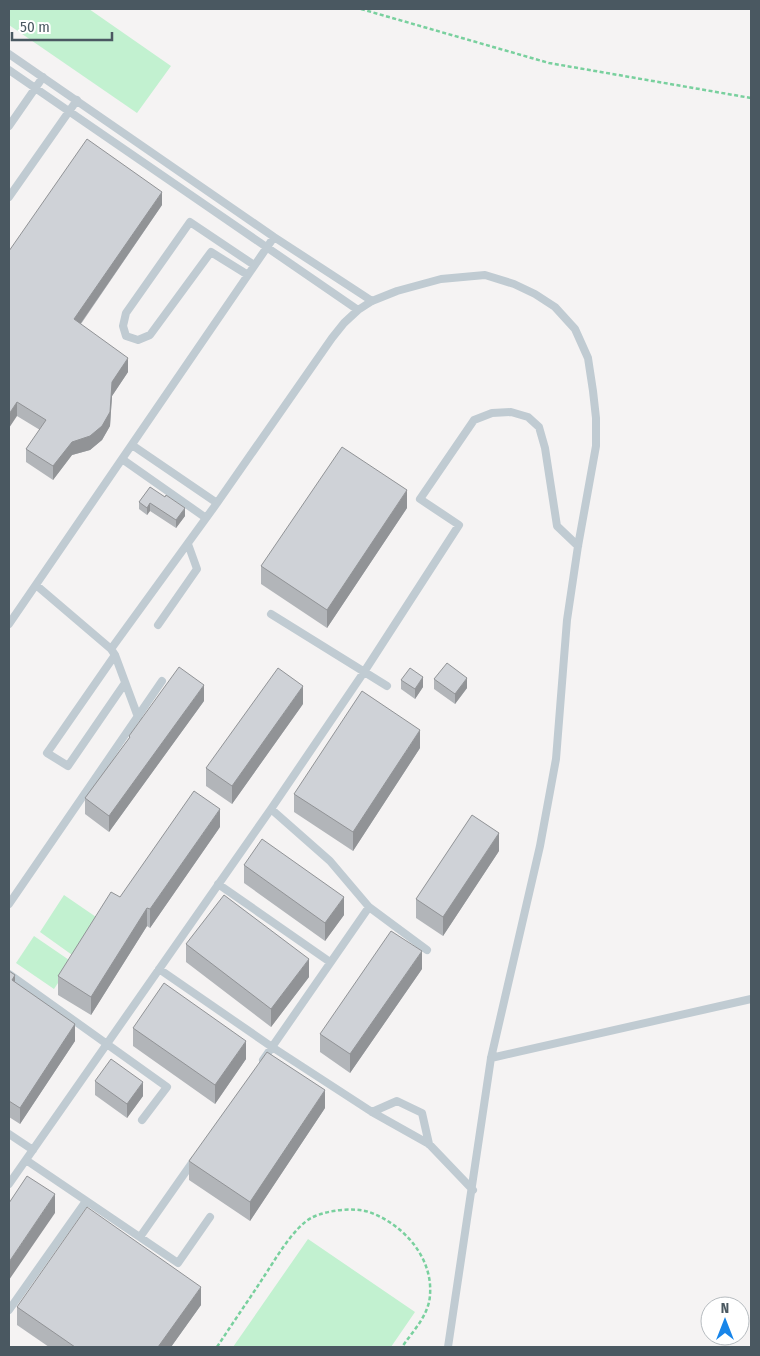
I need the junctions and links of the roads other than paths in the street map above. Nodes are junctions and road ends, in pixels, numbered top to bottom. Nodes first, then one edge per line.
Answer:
1 (9, 54) edge
2 (9, 70) edge
3 (43, 77) junction
4 (36, 88) junction
5 (77, 100) junction
6 (69, 110) junction
7 (9, 126) edge
8 (9, 197) edge
9 (274, 237) junction
10 (267, 247) junction
11 (254, 266) junction
12 (248, 275) junction
13 (372, 301) junction
14 (358, 310) junction
15 (132, 444) junction
16 (122, 459) junction
17 (217, 504) junction
18 (206, 518) junction
19 (188, 544) junction
20 (578, 546) junction
21 (36, 585) junction
22 (271, 614) dead end
23 (9, 624) edge
24 (158, 625) dead end
25 (113, 652) junction
26 (364, 672) junction
27 (162, 681) dead end
28 (125, 682) junction
29 (387, 686) dead end
30 (138, 717) junction
31 (271, 809) junction
32 (218, 884) junction
33 (9, 904) edge
34 (369, 907) junction
35 (427, 950) dead end
36 (330, 962) junction
37 (159, 969) junction
38 (9, 974) edge
39 (751, 999) edge
40 (107, 1044) junction
41 (272, 1047) junction
42 (491, 1058) junction
43 (261, 1063) edge
44 (372, 1112) junction
45 (142, 1120) dead end
46 (9, 1134) edge
47 (429, 1144) junction
48 (33, 1150) junction
49 (200, 1150) edge
50 (26, 1160) junction
51 (9, 1184) edge
52 (473, 1190) junction
53 (86, 1201) junction
54 (210, 1217) dead end
55 (140, 1238) junction
56 (9, 1310) edge
57 (448, 1347) edge

1 - 3 lane
2 - 4 lane
3 - 4 lane
3 - 5 lane
4 - 6 lane
4 - 7 lane
5 - 6 lane
5 - 9 lane
6 - 8 lane
6 - 10 lane
9 - 10 lane
9 - 13 lane
10 - 11 lane
10 - 14 lane
11 - 12 lane
11 - 12 lane
12 - 15 lane
13 - 14 lane
13 - 20 lane
14 - 17 lane
15 - 16 lane
15 - 17 lane
16 - 18 lane
16 - 21 lane
17 - 18 lane
18 - 19 lane
19 - 24 lane
19 - 25 lane
20 - 26 lane
20 - 42 lane
21 - 23 lane
21 - 25 lane
22 - 26 lane
25 - 28 lane
25 - 28 lane
26 - 29 lane
26 - 31 lane
27 - 30 lane
28 - 30 lane
30 - 33 lane
31 - 32 lane
31 - 34 lane
32 - 36 lane
32 - 37 lane
34 - 35 lane
34 - 36 lane
36 - 41 lane
37 - 40 lane
37 - 41 lane
38 - 40 lane
39 - 42 lane
40 - 45 lane
40 - 48 lane
41 - 43 lane
41 - 44 lane
42 - 52 lane
44 - 47 lane
44 - 47 lane
46 - 48 lane
47 - 52 lane
48 - 50 lane
49 - 55 lane
50 - 51 lane
50 - 53 lane
52 - 57 lane
53 - 55 lane
53 - 56 lane
54 - 55 lane

